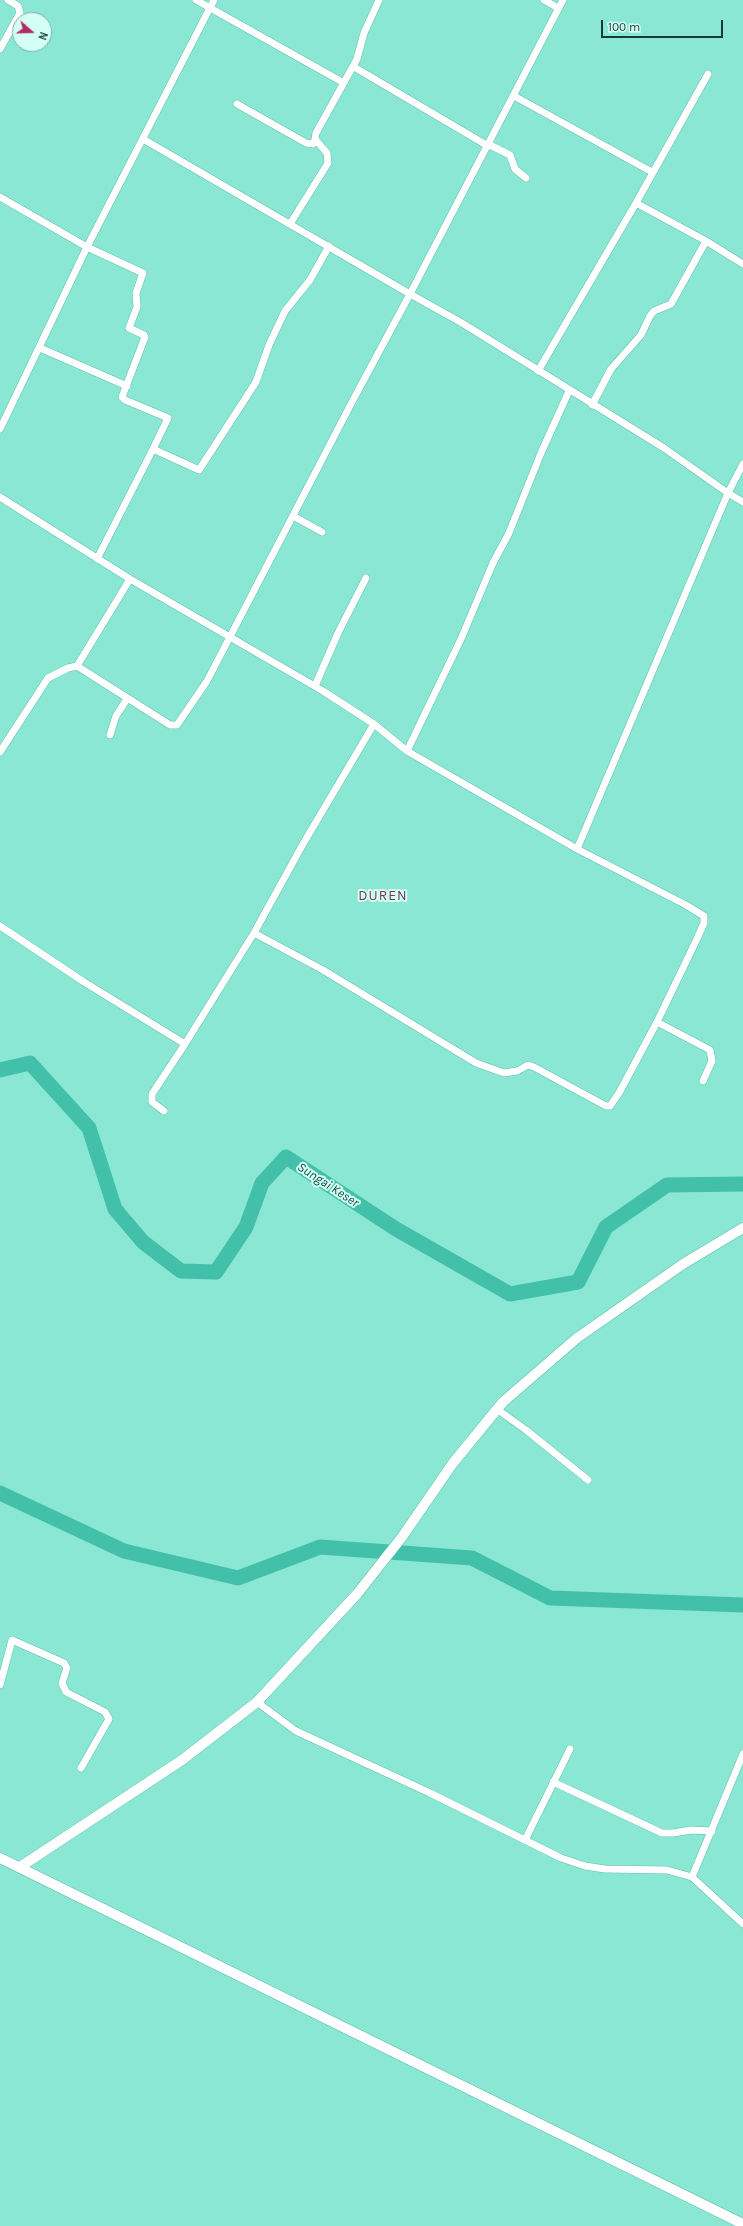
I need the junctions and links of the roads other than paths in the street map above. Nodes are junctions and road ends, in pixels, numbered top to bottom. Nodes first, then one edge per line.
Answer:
1 (8, 0) edge
2 (196, 0) edge
3 (214, 0) edge
4 (379, 0) edge
5 (544, 0) edge
6 (563, 0) edge
7 (210, 7) junction
8 (558, 8) junction
9 (0, 49) edge
10 (354, 67) junction
11 (708, 74) dead end
12 (344, 83) junction
13 (514, 96) junction
14 (237, 104) dead end
15 (144, 139) junction
16 (316, 139) junction
17 (488, 145) junction
18 (652, 172) junction
19 (526, 178) dead end
20 (0, 197) edge
21 (636, 203) junction
22 (290, 224) junction
23 (706, 241) junction
24 (329, 246) junction
25 (87, 247) junction
26 (743, 264) edge
27 (410, 294) junction
28 (40, 348) junction
29 (538, 371) junction
30 (126, 386) junction
31 (569, 391) junction
32 (592, 405) junction
33 (0, 429) edge
34 (153, 449) junction
35 (743, 464) edge
36 (728, 493) junction
37 (0, 497) edge
38 (743, 502) edge
39 (293, 516) junction
40 (322, 532) dead end
41 (97, 559) junction
42 (366, 578) dead end
43 (130, 580) junction
44 (230, 638) junction
45 (77, 666) junction
46 (315, 686) junction
47 (127, 699) junction
48 (374, 724) junction
49 (110, 735) dead end
50 (407, 751) junction
51 (0, 752) edge
52 (577, 849) junction
53 (0, 926) edge
54 (254, 933) junction
55 (657, 1022) junction
56 (185, 1044) junction
57 (703, 1080) dead end
58 (164, 1111) dead end
59 (743, 1228) edge
60 (498, 1410) junction
61 (588, 1480) dead end
62 (0, 1686) edge
63 (257, 1702) junction
64 (570, 1749) dead end
65 (743, 1754) edge
66 (81, 1768) dead end
67 (553, 1782) junction
68 (712, 1831) junction
69 (525, 1840) junction
70 (0, 1858) edge
71 (20, 1867) junction
72 (692, 1877) junction
73 (743, 1924) edge
74 (743, 2224) edge

1 - 9 street
2 - 7 street
3 - 7 street
4 - 10 street
5 - 8 street
6 - 8 street
7 - 12 street
7 - 15 street
8 - 13 street
10 - 12 street
10 - 17 street
11 - 18 street
12 - 16 street
13 - 17 street
13 - 18 street
14 - 16 street
15 - 22 street
15 - 25 street
16 - 22 street
17 - 19 street
17 - 27 street
18 - 21 street
20 - 25 street
21 - 23 street
21 - 29 street
22 - 24 street
23 - 26 street
23 - 32 street
24 - 27 street
24 - 34 street
25 - 28 street
25 - 30 street
27 - 29 street
27 - 39 street
28 - 30 street
28 - 33 street
29 - 31 street
30 - 34 street
31 - 32 street
31 - 50 street
32 - 36 street
34 - 41 street
35 - 36 street
36 - 38 street
36 - 52 street
37 - 41 street
39 - 40 street
39 - 44 street
41 - 43 street
42 - 46 street
43 - 44 street
43 - 45 street
44 - 46 street
44 - 47 street
45 - 47 street
45 - 51 street
46 - 48 street
47 - 49 street
48 - 50 street
48 - 54 street
50 - 52 street
52 - 55 street
53 - 56 street
54 - 55 street
54 - 56 street
55 - 57 street
56 - 58 street
59 - 60 street
60 - 61 street
60 - 63 street
62 - 66 street
63 - 69 street
63 - 71 street
64 - 67 street
65 - 68 street
67 - 68 street
67 - 69 street
68 - 72 street
69 - 72 street
70 - 71 street
71 - 74 street
72 - 73 street

